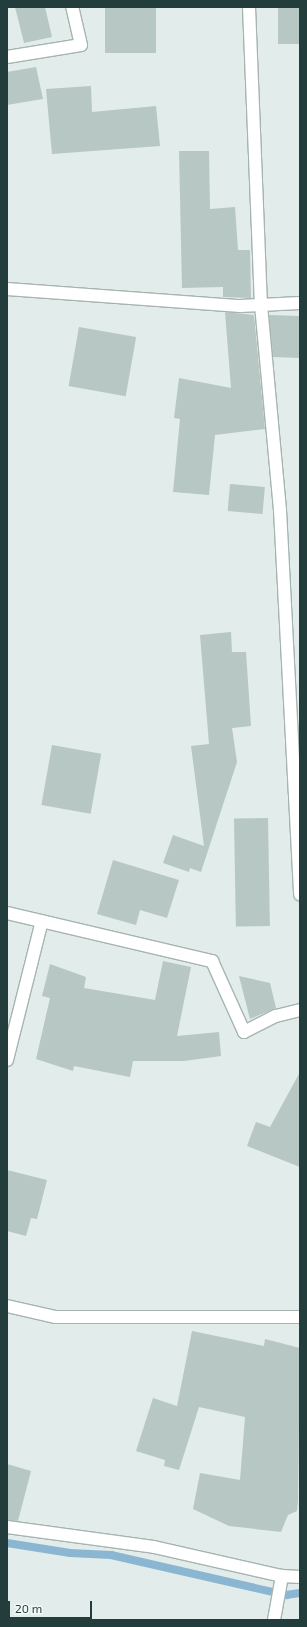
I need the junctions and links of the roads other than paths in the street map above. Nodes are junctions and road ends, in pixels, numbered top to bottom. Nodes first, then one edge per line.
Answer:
1 (72, 7) edge
2 (249, 7) edge
3 (7, 57) edge
4 (7, 289) edge
5 (300, 303) edge
6 (261, 305) junction
7 (300, 894) edge
8 (7, 913) edge
9 (42, 921) junction
10 (300, 1010) edge
11 (7, 1060) edge
12 (7, 1306) edge
13 (300, 1317) edge
14 (7, 1527) edge
15 (282, 1576) junction
16 (300, 1577) edge
17 (274, 1620) edge

1 - 3 street
2 - 6 street
4 - 6 street
5 - 6 street
6 - 7 street
8 - 9 street
9 - 10 street
9 - 11 street
12 - 13 street
14 - 15 street
15 - 16 street
15 - 17 street

